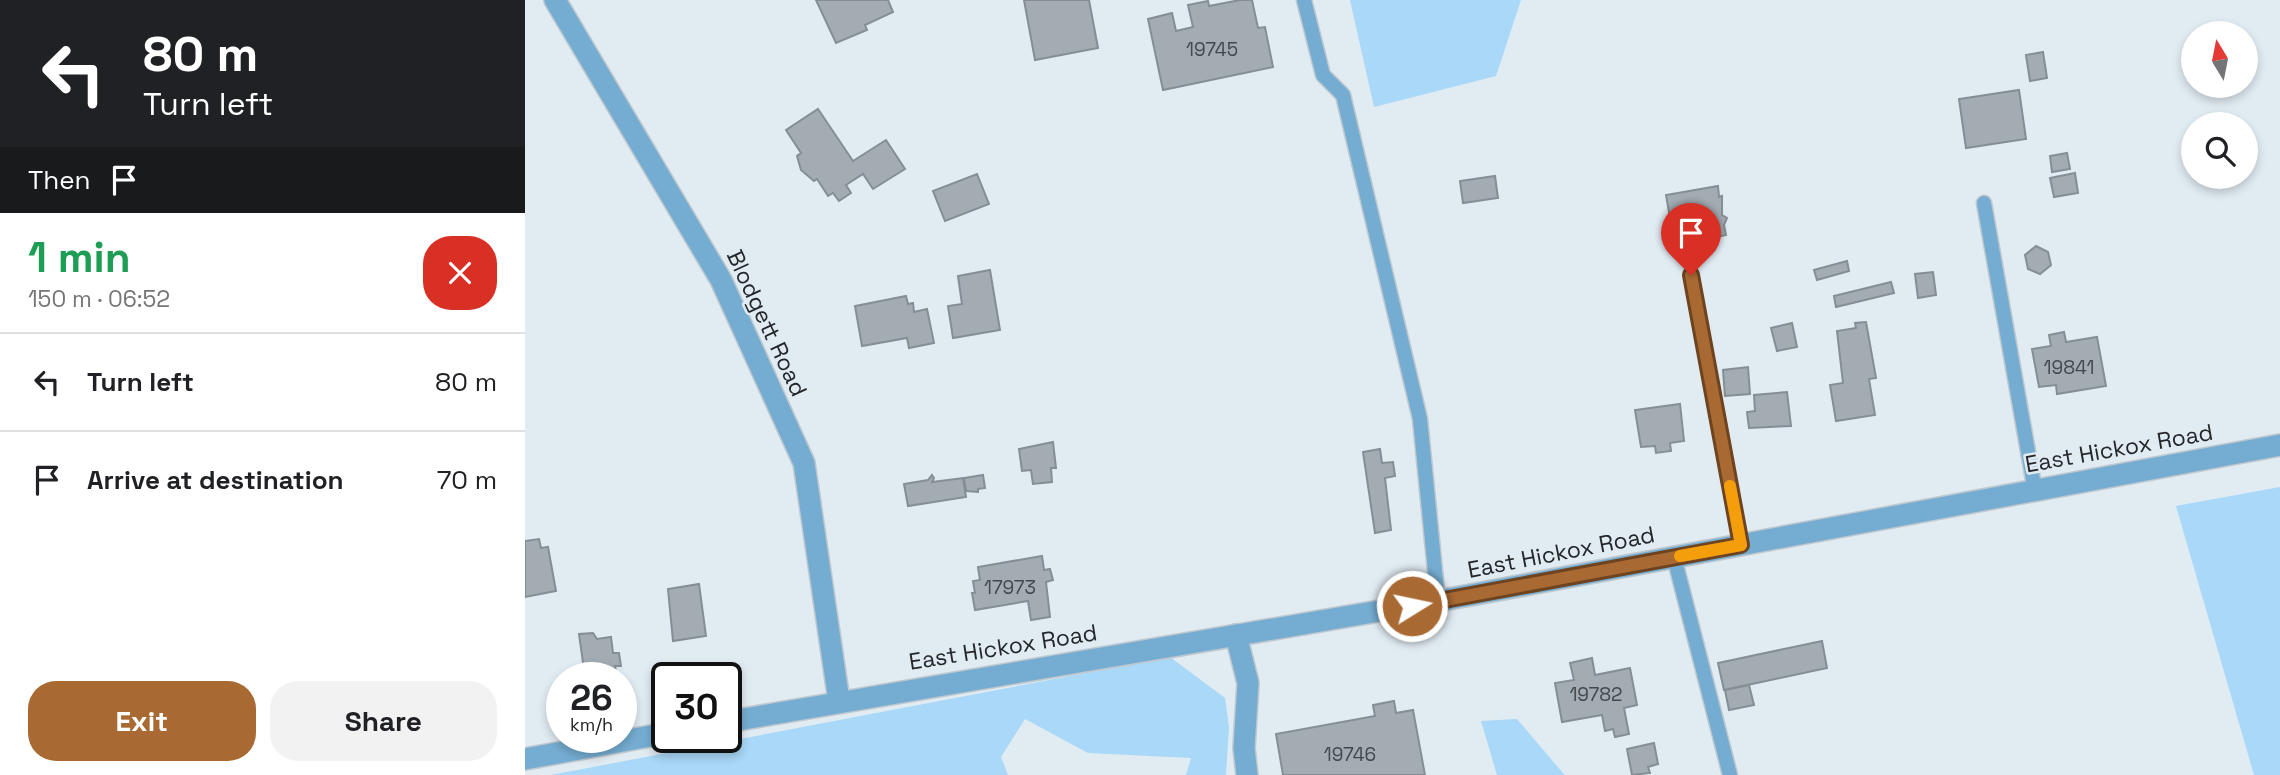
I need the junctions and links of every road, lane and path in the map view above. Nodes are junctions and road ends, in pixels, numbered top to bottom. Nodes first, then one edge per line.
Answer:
1 (555, 0) edge
2 (1304, 0) edge
3 (1984, 203) dead end
4 (1691, 275) dead end
5 (2280, 445) edge
6 (2035, 491) junction
7 (1741, 545) junction
8 (1674, 557) junction
9 (1438, 601) junction
10 (1236, 635) junction
11 (839, 701) junction
12 (742, 719) edge
13 (651, 736) edge
14 (525, 759) edge
15 (1247, 775) edge
16 (1730, 775) edge

1 - 11 street, Blodgett Road
2 - 9 lane
3 - 6 lane
4 - 7 lane
5 - 6 street, East Hickox Road
6 - 7 street, East Hickox Road
7 - 8 street, East Hickox Road
8 - 9 street, East Hickox Road
8 - 16 lane
9 - 10 street, East Hickox Road
10 - 11 street, East Hickox Road
10 - 15 street
11 - 12 street, East Hickox Road
13 - 14 street

